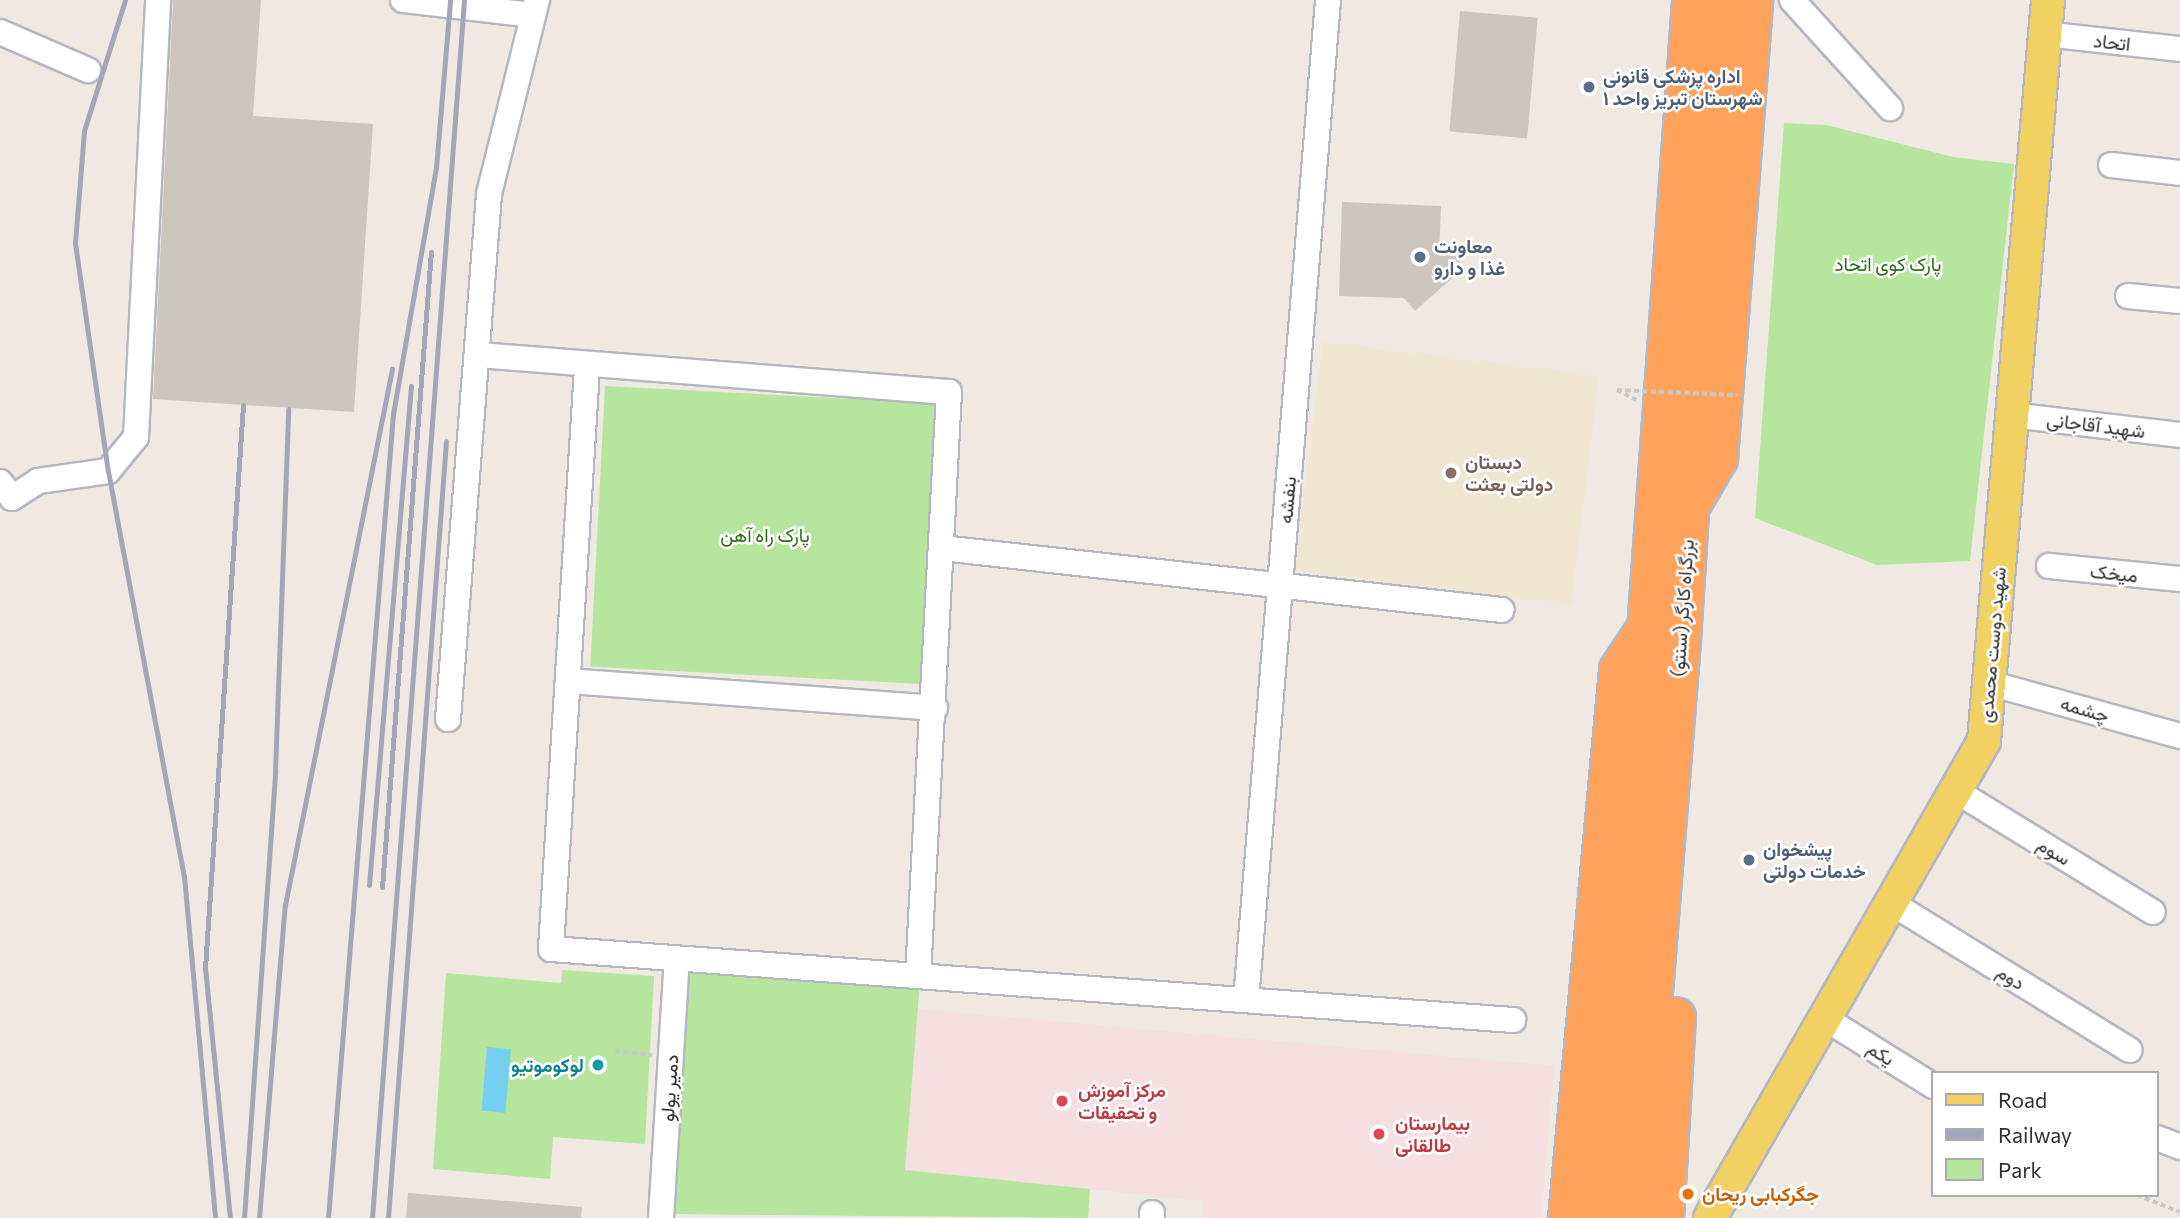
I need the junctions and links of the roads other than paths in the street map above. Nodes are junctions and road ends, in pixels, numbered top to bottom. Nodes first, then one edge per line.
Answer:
1 (158, 0) edge
2 (403, 0) edge
3 (1328, 0) edge
4 (1690, 0) edge
5 (1721, 0) edge
6 (1753, 0) edge
7 (1792, 0) edge
8 (2048, 0) edge
9 (535, 7) edge
10 (0, 32) edge
11 (2044, 34) junction
12 (2180, 49) edge
13 (88, 70) dead end
14 (1890, 108) dead end
15 (2111, 165) dead end
16 (2180, 173) edge
17 (2128, 296) dead end
18 (2180, 302) edge
19 (478, 355) junction
20 (587, 368) junction
21 (2012, 415) junction
22 (2180, 435) edge
23 (0, 481) edge
24 (1689, 508) junction
25 (942, 548) junction
26 (2049, 566) dead end
27 (2180, 579) edge
28 (1280, 585) junction
29 (1503, 610) dead end
30 (1648, 623) junction
31 (568, 681) junction
32 (1989, 683) junction
33 (935, 708) junction
34 (447, 719) dead end
35 (2180, 736) edge
36 (1956, 791) junction
37 (1893, 904) junction
38 (2153, 912) dead end
39 (677, 958) junction
40 (918, 976) junction
41 (1246, 1000) junction
42 (1513, 1020) dead end
43 (1829, 1021) junction
44 (2129, 1050) dead end
45 (1932, 1085) edge
46 (2159, 1139) edge
47 (2180, 1147) edge
48 (1628, 1217) edge
49 (661, 1218) edge
50 (1567, 1218) edge
51 (1710, 1218) edge

1 - 23 street
2 - 9 street
3 - 28 street, بنفشه
4 - 30 highway, بزرگراه کارگر (سنتو)
5 - 24 highway, بزرگراه کارگر (سنتو)
6 - 24 highway
7 - 14 street
8 - 11 main road, شهید دوست محمدی
9 - 19 street
10 - 13 street
11 - 12 street, اتحاد
11 - 21 main road, شهید دوست محمدی
15 - 16 street
17 - 18 street
19 - 20 street
19 - 34 street
20 - 25 street
20 - 31 street
21 - 22 street, شهید آقاجانی
21 - 32 main road, شهید دوست محمدی
24 - 48 highway, بزرگراه کارگر (سنتو)
25 - 28 street
25 - 33 street
26 - 27 street, میخک
28 - 29 street
28 - 41 street, بنفشه
30 - 48 highway, بزرگراه کارگر (سنتو)
30 - 50 highway
31 - 33 street
31 - 39 street
32 - 35 street, چشمه
32 - 36 main road, شهید دوست محمدی
33 - 40 street
36 - 37 main road, شهید دوست محمدی
36 - 38 street, سوم
37 - 43 main road, شهید دوست محمدی
37 - 44 street, دوم
39 - 40 street
39 - 49 street, دمیر یولو
40 - 41 street
41 - 42 street
43 - 45 street, یکم
43 - 51 main road, شهید دوست محمدی
46 - 47 street

